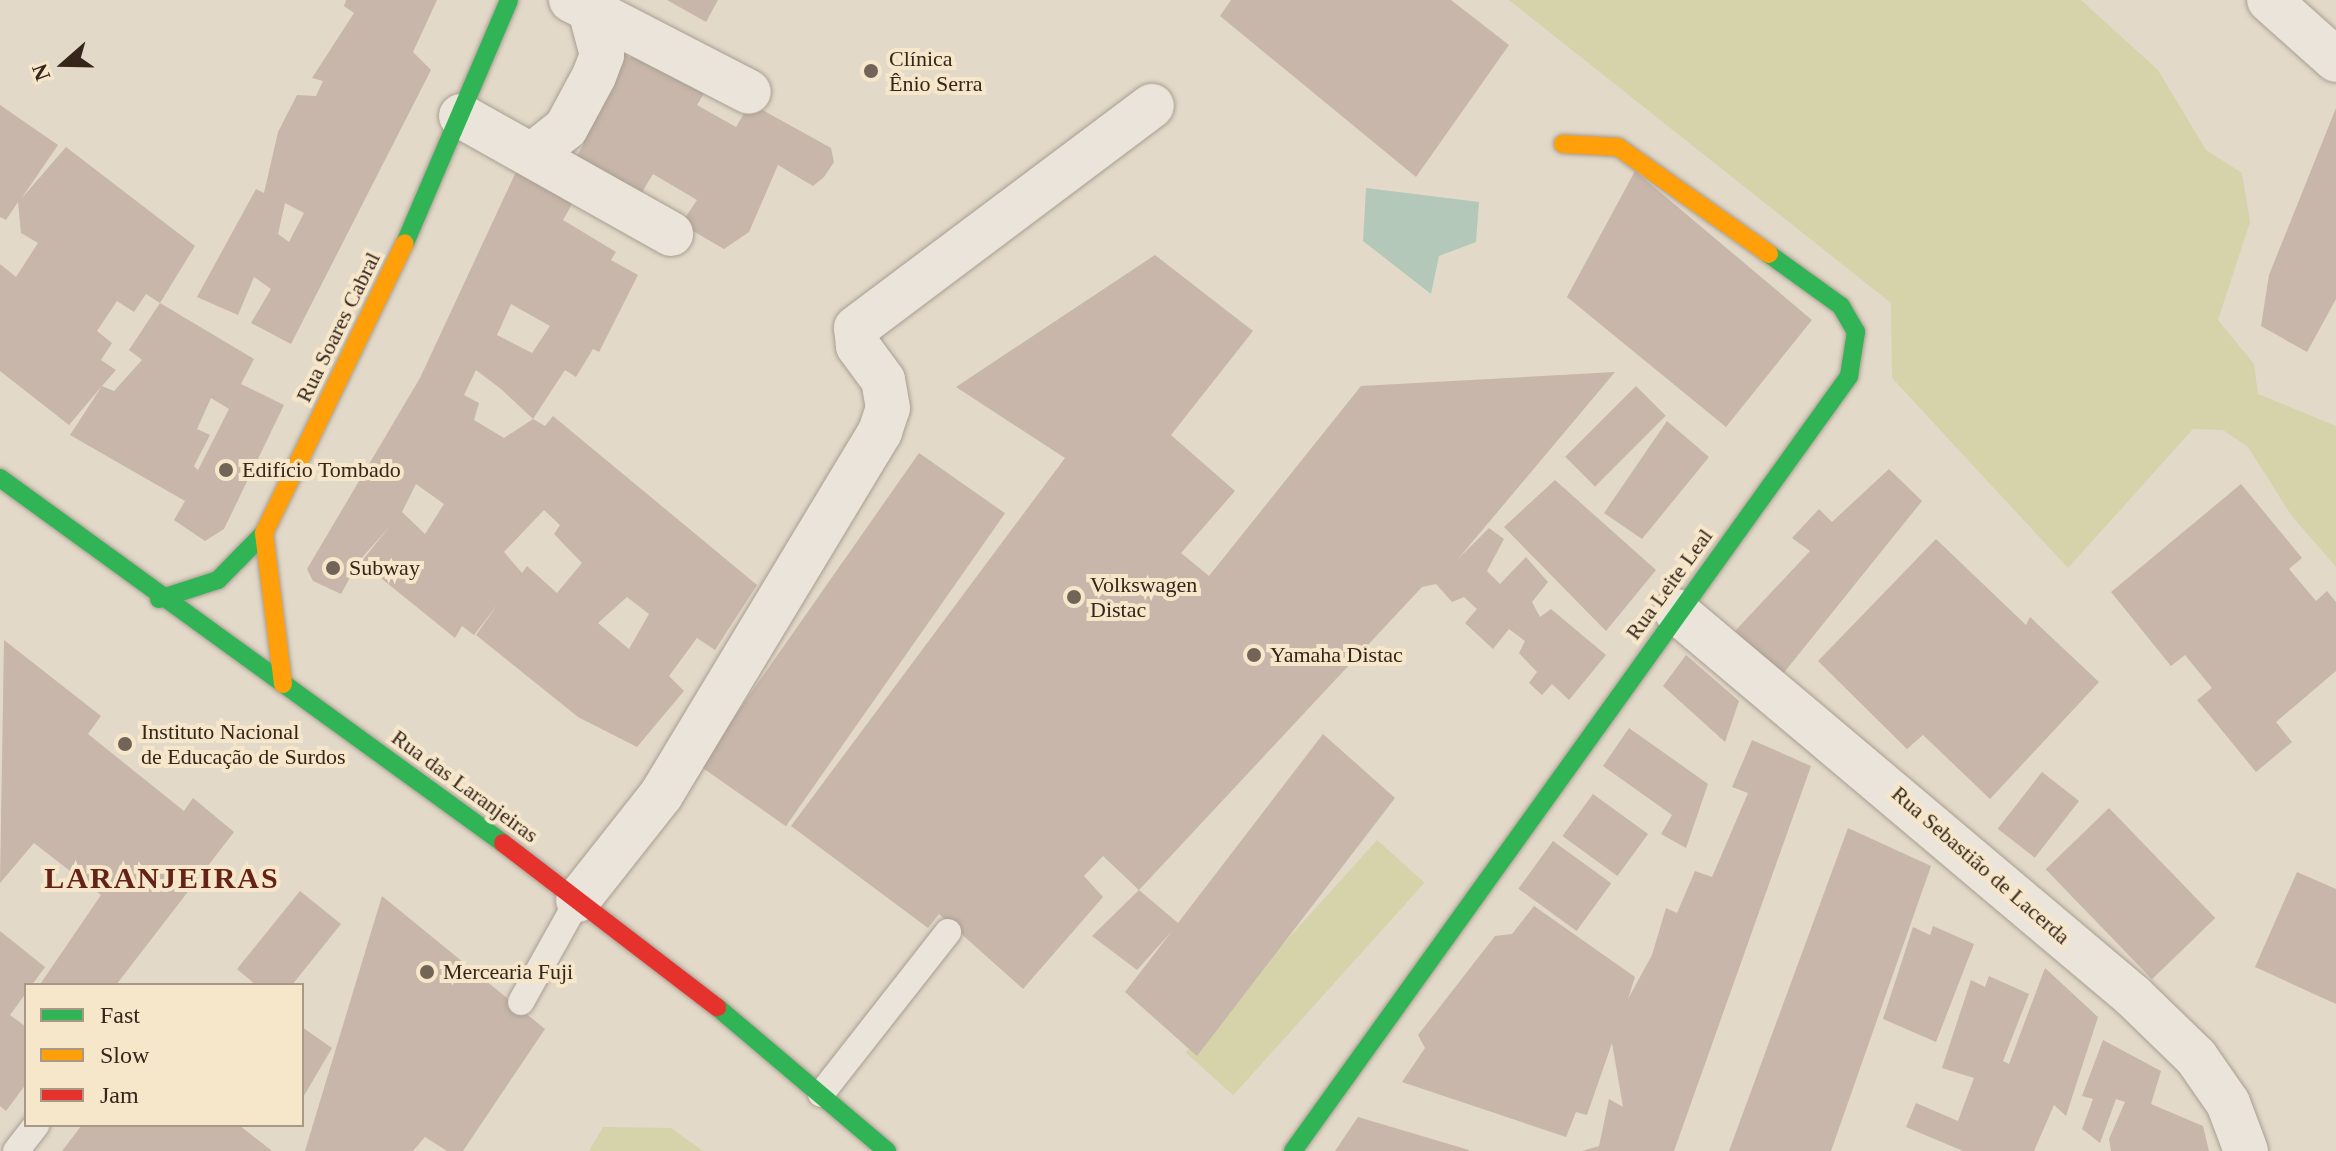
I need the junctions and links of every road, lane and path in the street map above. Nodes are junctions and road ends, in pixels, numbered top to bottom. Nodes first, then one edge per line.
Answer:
1 (509, 0) edge
2 (2269, 0) edge
3 (580, 5) edge
4 (2336, 60) edge
5 (749, 92) dead end
6 (1152, 106) dead end
7 (461, 116) junction
8 (1563, 144) dead end
9 (532, 155) junction
10 (671, 234) dead end
11 (0, 478) edge
12 (264, 533) junction
13 (159, 599) junction
14 (1676, 611) junction
15 (283, 684) junction
16 (578, 900) junction
17 (948, 932) dead end
18 (521, 1002) dead end
19 (821, 1094) junction
20 (34, 1127) edge
21 (16, 1151) edge
22 (887, 1151) edge
23 (1293, 1151) edge
24 (2246, 1151) edge

1 - 7 main road, Rua Soares Cabral
2 - 4 street
3 - 5 street
3 - 9 street
6 - 16 street
7 - 9 street
7 - 12 main road, Rua Soares Cabral
8 - 14 main road, Rua Leite Leal
9 - 10 street
11 - 13 main road, Rua das Laranjeiras
12 - 13 main road
12 - 15 main road
13 - 15 main road, Rua das Laranjeiras
14 - 23 main road, Rua Leite Leal
14 - 24 street, Rua Sebastião de Lacerda
15 - 16 main road, Rua das Laranjeiras
16 - 18 lane
16 - 19 main road, Rua das Laranjeiras
17 - 19 lane
19 - 22 main road, Rua das Laranjeiras
20 - 21 lane

